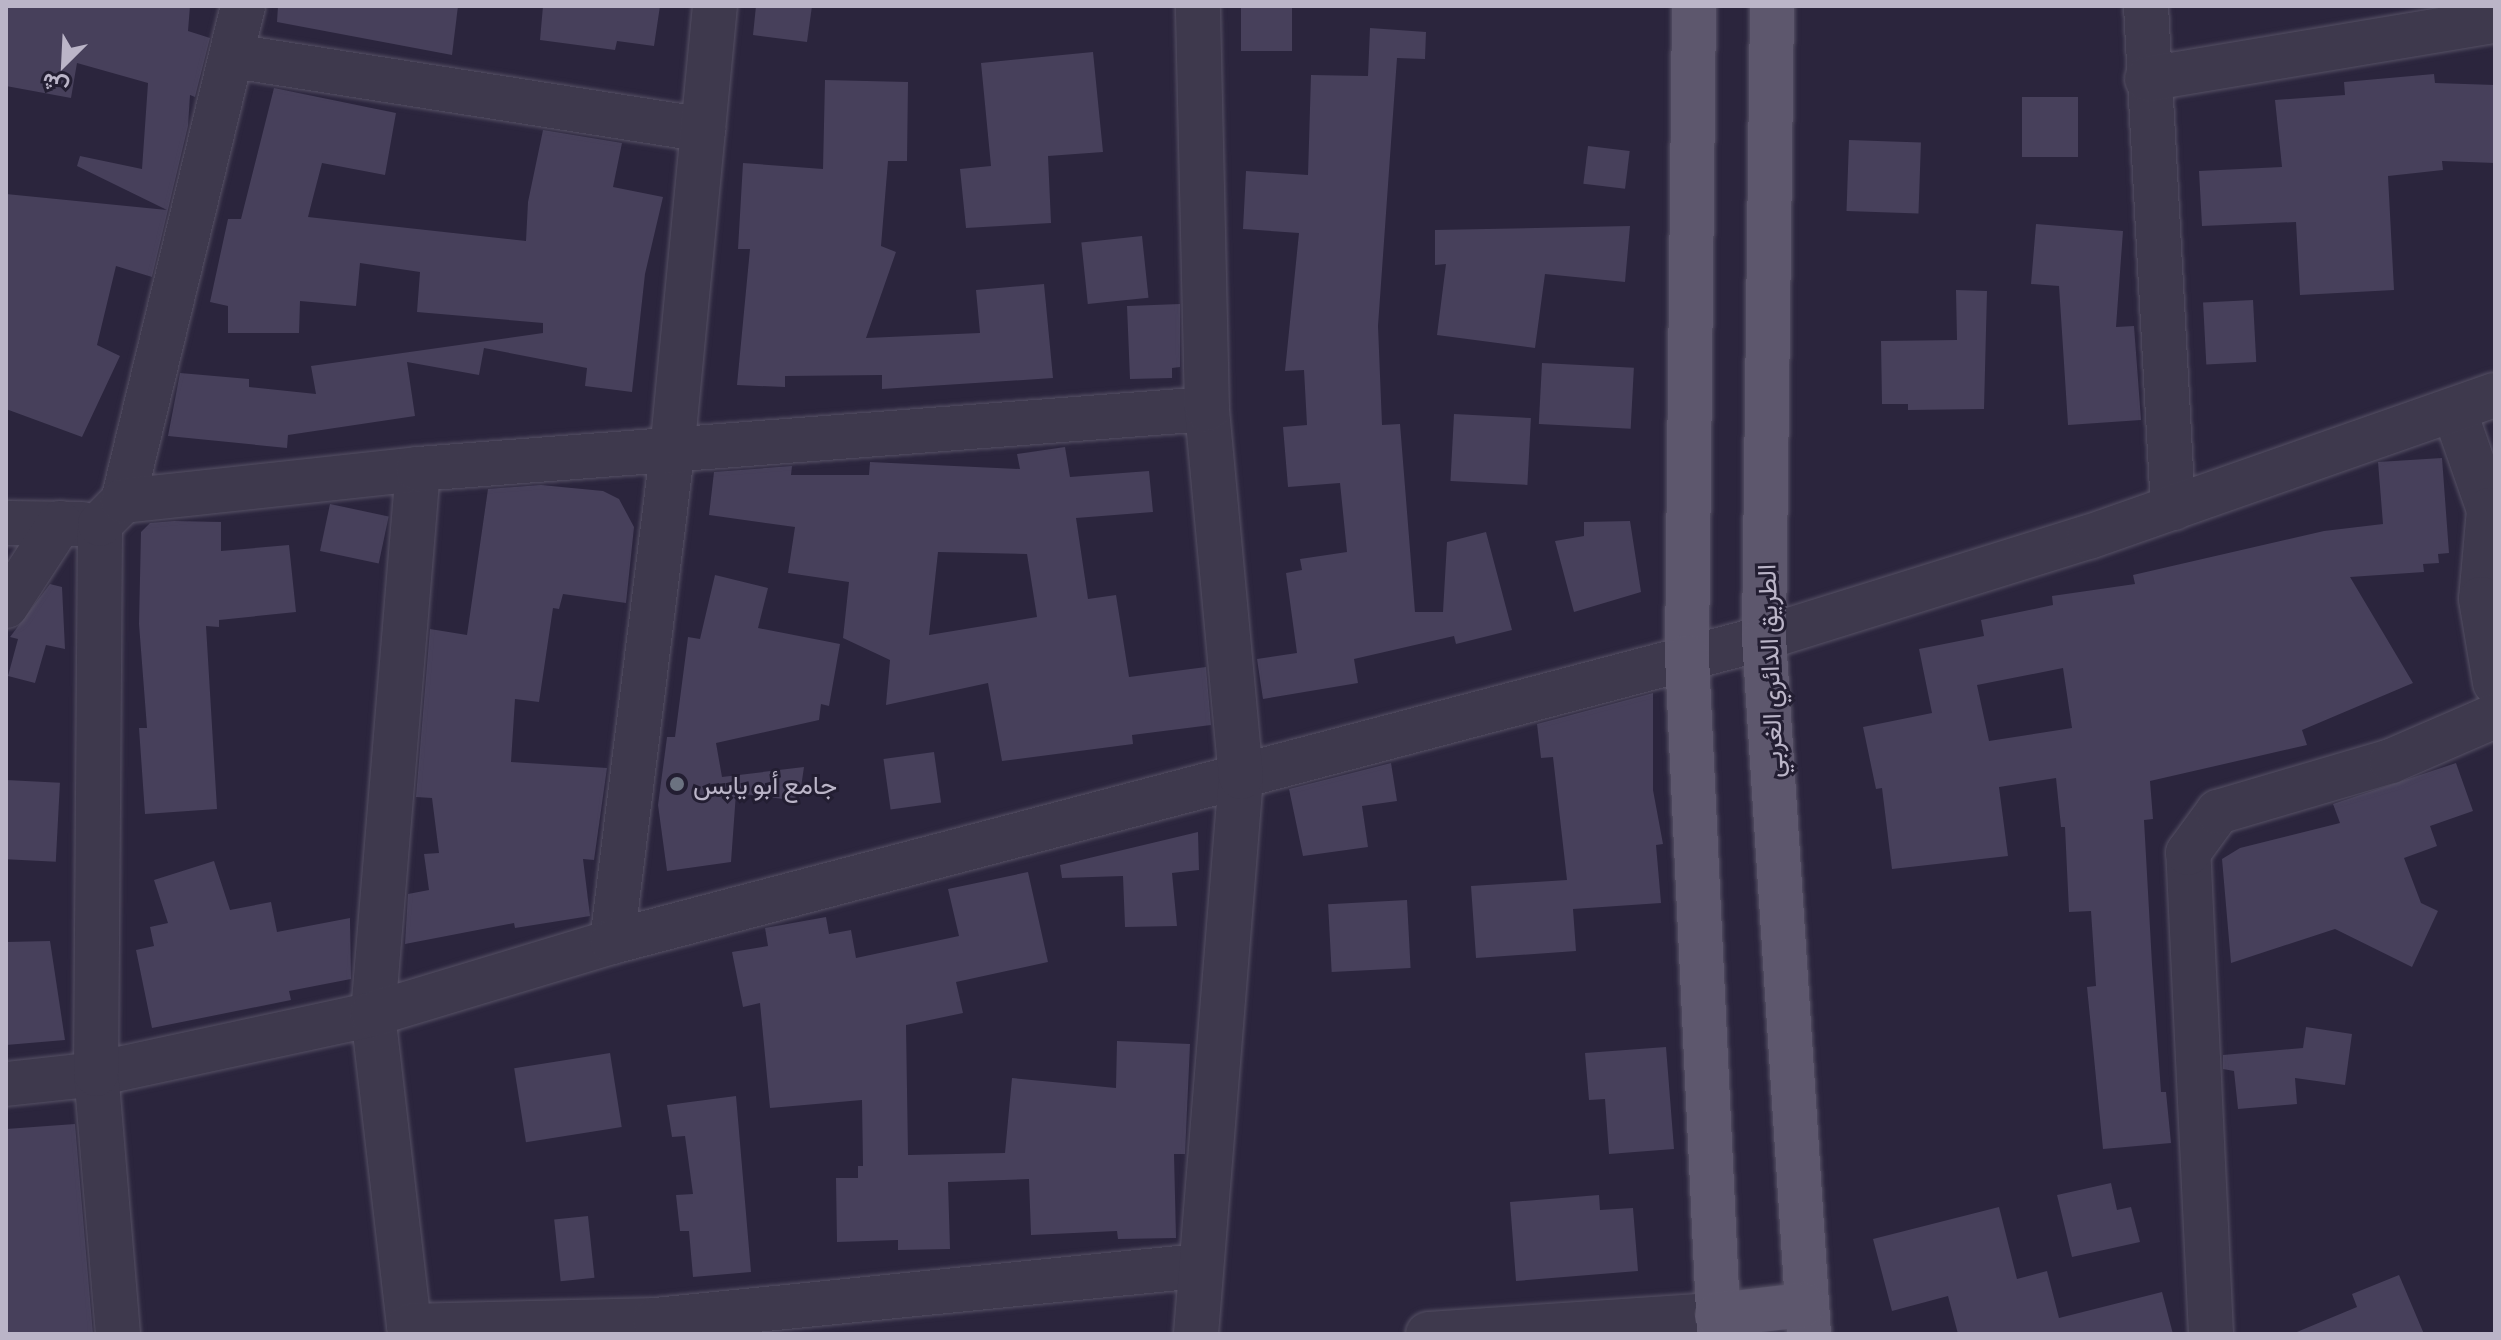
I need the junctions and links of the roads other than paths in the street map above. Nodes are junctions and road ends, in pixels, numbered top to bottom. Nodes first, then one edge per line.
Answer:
1 (243, 6) edge
2 (715, 6) edge
3 (1198, 6) edge
4 (1694, 6) edge
5 (1772, 6) edge
6 (2146, 6) edge
7 (2495, 21) edge
8 (233, 56) junction
9 (2147, 79) junction
10 (703, 130) junction
11 (2495, 395) edge
12 (1207, 409) junction
13 (2454, 410) junction
14 (672, 452) junction
15 (418, 469) junction
16 (2173, 508) junction
17 (95, 516) junction
18 (6, 523) edge
19 (6, 606) edge
20 (1764, 638) junction
21 (1687, 657) junction
22 (2495, 683) edge
23 (2495, 716) edge
24 (1241, 777) junction
25 (612, 942) junction
26 (373, 1014) junction
27 (96, 1074) junction
28 (6, 1084) edge
29 (1198, 1266) junction
30 (1806, 1319) edge
31 (1718, 1325) edge
32 (656, 1327) edge
33 (118, 1334) edge
34 (1196, 1334) edge
35 (1428, 1334) edge
36 (2211, 1334) edge

1 - 8 street
2 - 10 street
3 - 12 street
4 - 21 main road
5 - 20 main road, الطريق الدائري الغربي
6 - 9 street
7 - 9 street
8 - 10 street
8 - 17 street
9 - 16 street
10 - 14 street
11 - 13 street
12 - 14 street
12 - 24 street
13 - 16 street
13 - 22 street
14 - 15 street
14 - 25 street
15 - 17 street
15 - 26 street
16 - 20 street
17 - 18 street
17 - 19 street
17 - 27 street
20 - 21 street
20 - 30 main road, الطريق الدائري الغربي
21 - 24 street
21 - 31 main road
23 - 36 street
24 - 25 street
24 - 29 street
25 - 26 street
26 - 27 street
26 - 32 street
27 - 28 street
27 - 33 street
29 - 32 street
29 - 34 street
30 - 31 main road
31 - 35 street

